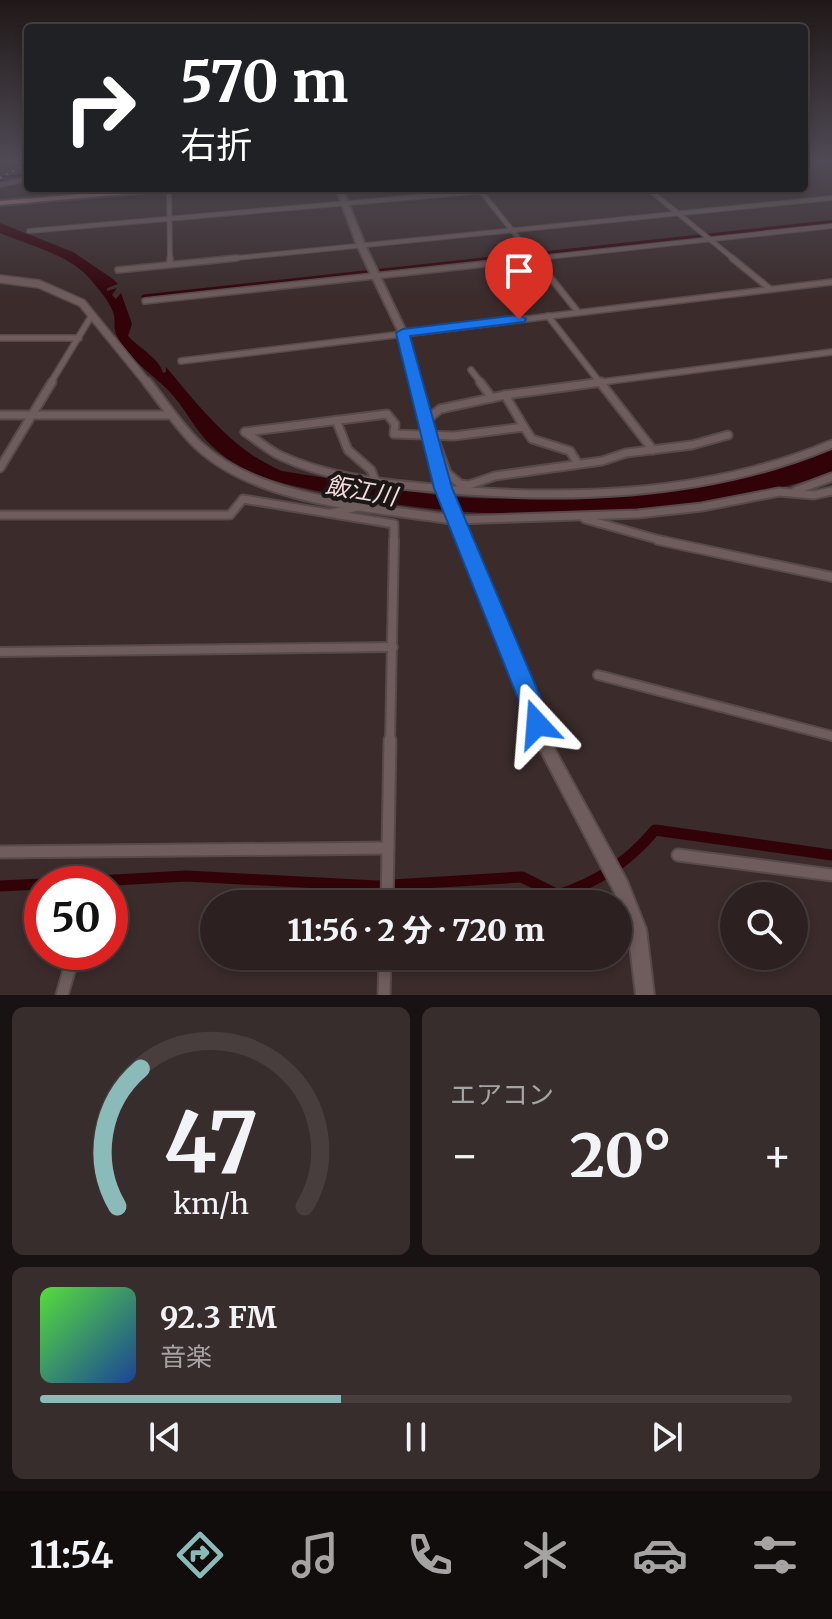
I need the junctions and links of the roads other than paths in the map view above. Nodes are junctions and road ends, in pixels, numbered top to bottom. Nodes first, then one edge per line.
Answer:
1 (170, 207) edge
2 (314, 207) edge
3 (348, 207) edge
4 (493, 207) edge
5 (670, 207) edge
6 (735, 207) edge
7 (677, 213) junction
8 (170, 218) junction
9 (832, 226) edge
10 (510, 229) junction
11 (29, 231) dead end
12 (707, 240) junction
13 (361, 245) junction
14 (532, 257) junction
15 (170, 264) junction
16 (118, 270) dead end
17 (375, 273) junction
18 (0, 279) edge
19 (832, 282) edge
20 (770, 289) junction
21 (145, 301) dead end
22 (578, 312) junction
23 (92, 315) junction
24 (548, 316) junction
25 (403, 333) junction
26 (0, 338) edge
27 (79, 338) junction
28 (832, 352) edge
29 (181, 361) dead end
30 (471, 370) dead end
31 (600, 383) junction
32 (505, 395) junction
33 (492, 398) junction
34 (33, 414) junction
35 (0, 415) edge
36 (172, 415) junction
37 (422, 419) junction
38 (336, 420) junction
39 (524, 427) junction
40 (430, 434) junction
41 (728, 435) dead end
42 (832, 444) edge
43 (653, 450) junction
44 (578, 464) junction
45 (0, 468) edge
46 (832, 477) edge
47 (375, 480) junction
48 (443, 488) junction
49 (793, 491) junction
50 (832, 491) edge
51 (364, 506) junction
52 (324, 514) junction
53 (0, 515) edge
54 (581, 517) junction
55 (454, 519) junction
56 (832, 577) edge
57 (393, 647) junction
58 (0, 652) edge
59 (598, 675) dead end
60 (832, 736) edge
61 (388, 848) junction
62 (0, 852) edge
63 (678, 855) dead end
64 (832, 875) edge
65 (387, 890) edge
66 (69, 970) edge
67 (385, 970) edge
68 (62, 995) edge
69 (384, 995) edge
70 (645, 995) edge

1 - 8 street
2 - 8 street
3 - 13 main road
4 - 10 street
5 - 7 street
6 - 7 street
7 - 10 street
7 - 12 street
8 - 11 street
8 - 15 street
9 - 12 street
10 - 13 street
10 - 14 street
12 - 14 street
12 - 20 street
13 - 15 street
13 - 17 main road
14 - 17 street
14 - 22 street
15 - 16 street
17 - 21 street
17 - 25 main road
18 - 23 street
19 - 20 street
20 - 22 street
22 - 24 street
23 - 27 street
23 - 36 street
24 - 25 street
24 - 31 street
25 - 29 street
25 - 37 main road
26 - 27 street
27 - 34 street
28 - 31 street
30 - 33 street
31 - 32 street
31 - 43 street
32 - 33 street
32 - 39 street
33 - 37 street
34 - 35 street
34 - 36 street
34 - 45 street
36 - 51 street
37 - 40 main road
38 - 40 street
38 - 47 street
38 - 47 street
39 - 40 street
39 - 44 street
40 - 44 street
40 - 48 main road
41 - 43 street
42 - 48 street
43 - 44 street
46 - 49 street
47 - 48 street
48 - 55 main road
49 - 50 street
49 - 54 street
51 - 52 street
51 - 55 street
52 - 53 street
52 - 57 street
54 - 55 street
54 - 56 street
55 - 70 main road
57 - 58 street
57 - 61 street
59 - 60 street
61 - 62 street
61 - 65 street
63 - 64 street
66 - 68 street
67 - 69 street

